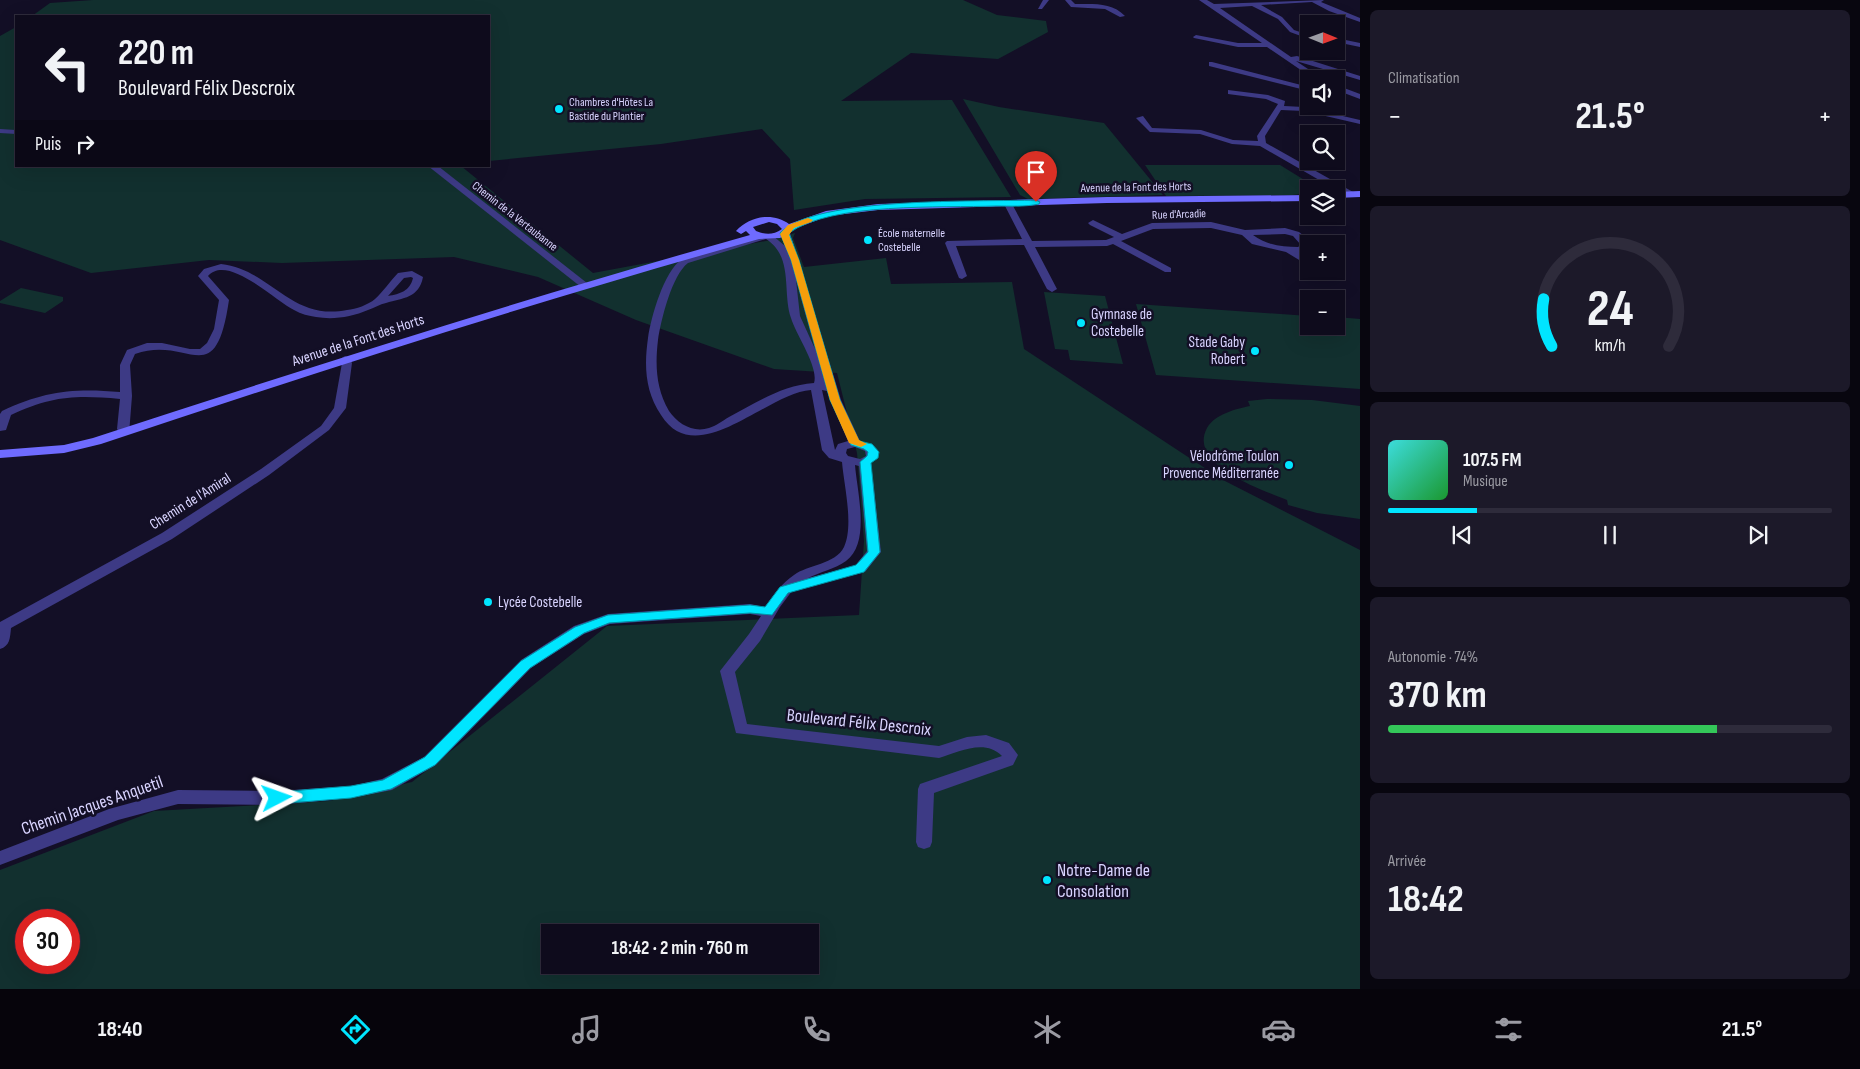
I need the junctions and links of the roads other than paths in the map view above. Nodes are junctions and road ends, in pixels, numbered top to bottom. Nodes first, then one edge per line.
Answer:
1 (1046, 0) edge
2 (1202, 0) edge
3 (1312, 0) edge
4 (1321, 0) edge
5 (1070, 3) edge
6 (1253, 4) junction
7 (1214, 6) junction
8 (1040, 8) dead end
9 (1122, 16) dead end
10 (1360, 20) edge
11 (1300, 34) edge
12 (1196, 37) dead end
13 (1345, 42) edge
14 (1269, 45) junction
15 (1360, 45) edge
16 (1282, 55) junction
17 (1296, 65) junction
18 (1305, 70) edge
19 (1309, 70) edge
20 (1360, 78) edge
21 (1300, 80) edge
22 (1345, 82) edge
23 (1360, 86) edge
24 (1300, 88) edge
25 (1345, 91) edge
26 (1231, 92) dead end
27 (1345, 95) edge
28 (1358, 97) edge
29 (1280, 108) junction
30 (1140, 118) dead end
31 (1360, 122) edge
32 (0, 131) edge
33 (15, 132) edge
34 (1262, 144) junction
35 (433, 167) edge
36 (1345, 194) edge
37 (1350, 194) junction
38 (1360, 194) edge
39 (1300, 198) edge
40 (1008, 204) junction
41 (814, 218) junction
42 (779, 221) junction
43 (1093, 223) dead end
44 (748, 226) junction
45 (786, 231) junction
46 (1245, 233) junction
47 (764, 237) junction
48 (1119, 240) junction
49 (1029, 242) junction
50 (724, 245) junction
51 (1290, 251) junction
52 (1300, 257) edge
53 (1168, 270) dead end
54 (962, 276) dead end
55 (584, 285) junction
56 (1052, 289) dead end
57 (379, 301) dead end
58 (345, 359) junction
59 (817, 387) junction
60 (832, 390) junction
61 (126, 396) junction
62 (2, 428) dead end
63 (126, 432) junction
64 (855, 443) junction
65 (0, 454) edge
66 (845, 458) junction
67 (865, 462) junction
68 (784, 590) junction
69 (768, 612) junction
70 (2, 627) edge
71 (0, 644) edge
72 (924, 842) dead end
73 (0, 858) edge

1 - 8 street
2 - 7 street
3 - 4 street
3 - 6 street
3 - 10 street
5 - 9 street
6 - 7 street
6 - 11 street
7 - 14 street
12 - 14 street
13 - 15 street
14 - 16 street
16 - 17 street
16 - 20 street
17 - 18 street
17 - 19 street
21 - 24 street
22 - 23 street
25 - 28 street
26 - 29 street
27 - 28 street
29 - 31 street
29 - 34 street
30 - 34 street
32 - 33 street
34 - 37 street
35 - 55 street, Chemin de la Vertaubanne
36 - 37 main road
37 - 38 main road
39 - 40 main road, Avenue de la Font des Horts
40 - 41 main road, Avenue de la Font des Horts
40 - 49 street
41 - 42 main road, Avenue de la Font des Horts
41 - 45 main road, Avenue de la Font des Horts
42 - 44 main road, Avenue de la Font des Horts
42 - 45 main road
43 - 48 street
44 - 47 main road
44 - 50 main road, Avenue de la Font des Horts
45 - 47 main road, Avenue de la Font des Horts
45 - 60 street
46 - 48 street, Rue d'Arcadie
46 - 51 street, Rue d'Arcadie
46 - 51 street, Rue d'Arcadie
47 - 50 main road, Avenue de la Font des Horts
47 - 59 street
47 - 59 street
48 - 49 street, Rue d'Arcadie
48 - 53 street
49 - 54 street, Rue d'Arcadie
49 - 56 street
50 - 55 main road, Avenue de la Font des Horts
51 - 52 street, Rue d'Arcadie
55 - 58 main road, Avenue de la Font des Horts
57 - 61 street
58 - 63 main road, Avenue de la Font des Horts
58 - 70 street, Chemin de l'Amiral
59 - 60 street
59 - 66 street
60 - 64 street
61 - 62 street
61 - 63 street
63 - 65 main road, Avenue de la Font des Horts
64 - 66 street
64 - 67 street
66 - 67 street
66 - 68 street, Boulevard Félix Descroix
67 - 68 street
68 - 69 street, Boulevard Félix Descroix
69 - 72 street, Boulevard Félix Descroix
69 - 73 street, Chemin Jacques Anquetil
70 - 71 street

